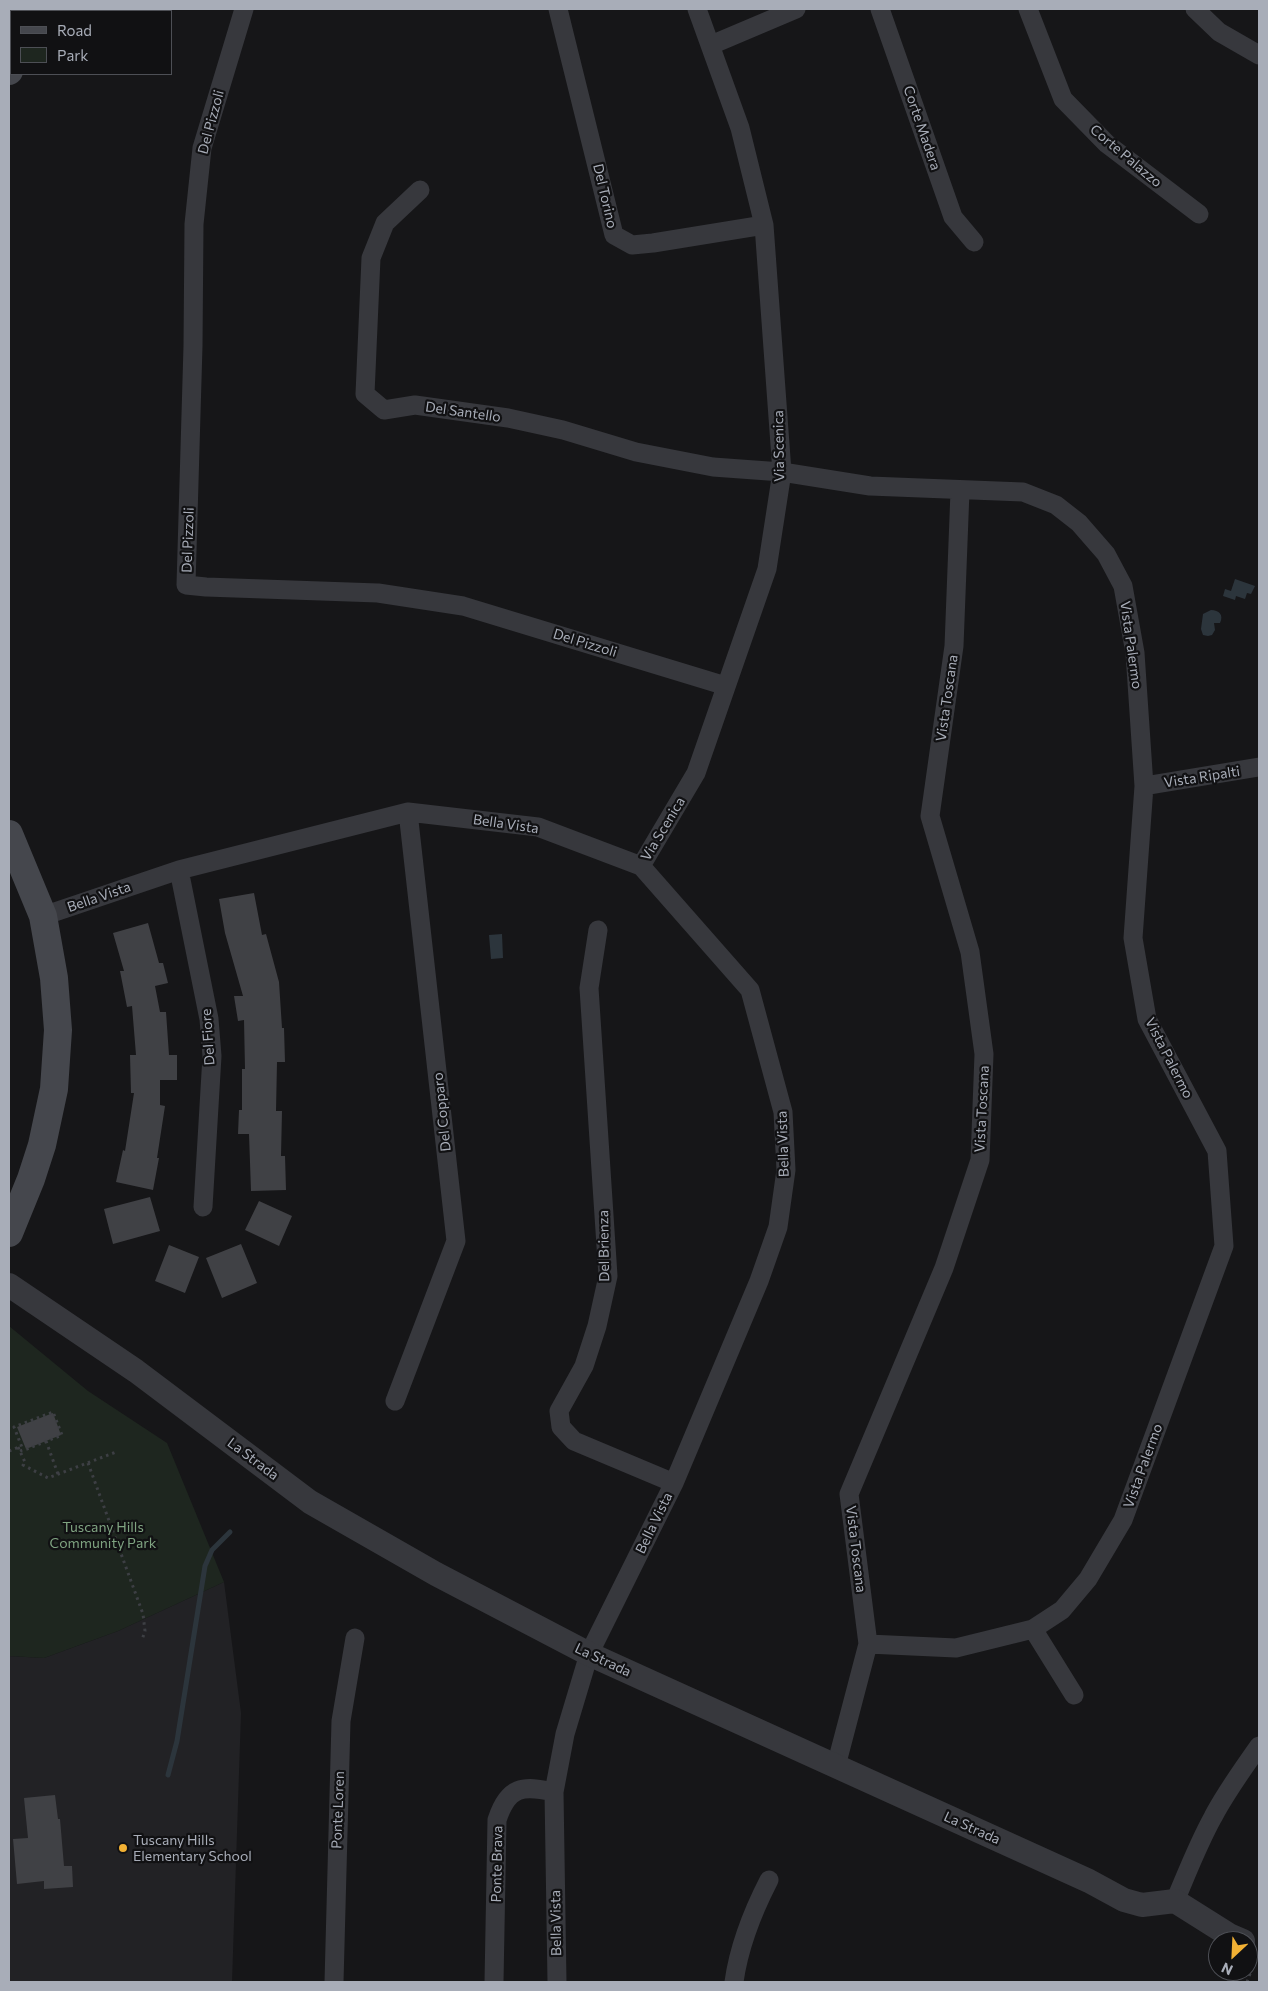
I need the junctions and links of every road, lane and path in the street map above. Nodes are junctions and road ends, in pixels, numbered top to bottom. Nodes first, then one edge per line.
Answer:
1 (244, 9) edge
2 (558, 9) edge
3 (697, 9) edge
4 (796, 9) edge
5 (880, 9) edge
6 (1028, 9) edge
7 (1195, 9) edge
8 (711, 45) junction
9 (1259, 55) edge
10 (420, 190) dead end
11 (1199, 214) dead end
12 (764, 225) junction
13 (974, 242) dead end
14 (782, 472) junction
15 (960, 491) junction
16 (726, 686) junction
17 (1259, 767) edge
18 (1144, 786) junction
19 (408, 812) junction
20 (9, 834) edge
21 (641, 866) junction
22 (179, 870) junction
23 (43, 916) junction
24 (598, 930) dead end
25 (203, 1207) dead end
26 (9, 1233) edge
27 (9, 1285) edge
28 (395, 1401) dead end
29 (46, 1441) junction
30 (21, 1448) junction
31 (9, 1451) edge
32 (116, 1452) dead end
33 (88, 1463) junction
34 (58, 1474) junction
35 (674, 1483) junction
36 (1033, 1629) junction
37 (355, 1638) dead end
38 (142, 1640) dead end
39 (868, 1644) junction
40 (589, 1654) junction
41 (1074, 1695) dead end
42 (1259, 1746) edge
43 (836, 1766) junction
44 (554, 1792) junction
45 (769, 1880) dead end
46 (1176, 1901) junction
47 (1223, 1931) edge
48 (1259, 1948) edge
49 (334, 1982) edge
50 (494, 1982) edge
51 (557, 1982) edge
52 (734, 1982) edge
53 (1247, 1982) edge

1 - 16 street, Del Pizzoli
2 - 12 street, Del Torino
3 - 8 street, Via Scenica
4 - 8 street
5 - 13 street, Corte Madera
6 - 11 street, Corte Palazzo
7 - 9 street
8 - 12 street, Via Scenica
10 - 14 street, Del Santello
12 - 14 street, Via Scenica
14 - 15 street, Vista Palermo
14 - 16 street, Via Scenica
15 - 18 street, Vista Palermo
15 - 39 street, Vista Toscana
16 - 21 street, Via Scenica
17 - 18 street, Vista Ripalti
18 - 36 street, Vista Palermo
19 - 21 street, Bella Vista
19 - 22 street, Bella Vista
19 - 28 street, Del Copparo
20 - 23 main road
21 - 35 street, Bella Vista
22 - 23 street, Bella Vista
22 - 25 street, Del Fiore
23 - 26 main road
24 - 35 street, Del Brienza
27 - 40 street, La Strada
29 - 30 path
29 - 30 path
29 - 34 path
30 - 31 path
30 - 34 path
32 - 33 path
33 - 34 path
33 - 38 path
35 - 40 street, Bella Vista
36 - 39 street, Vista Palermo
36 - 41 street
37 - 49 street, Ponte Loren
39 - 43 street, Vista Toscana
40 - 43 street, La Strada
40 - 44 street, Bella Vista
42 - 46 street
43 - 46 street, La Strada
44 - 50 street, Ponte Brava
44 - 51 street, Bella Vista
45 - 52 street
46 - 47 street
48 - 53 path

